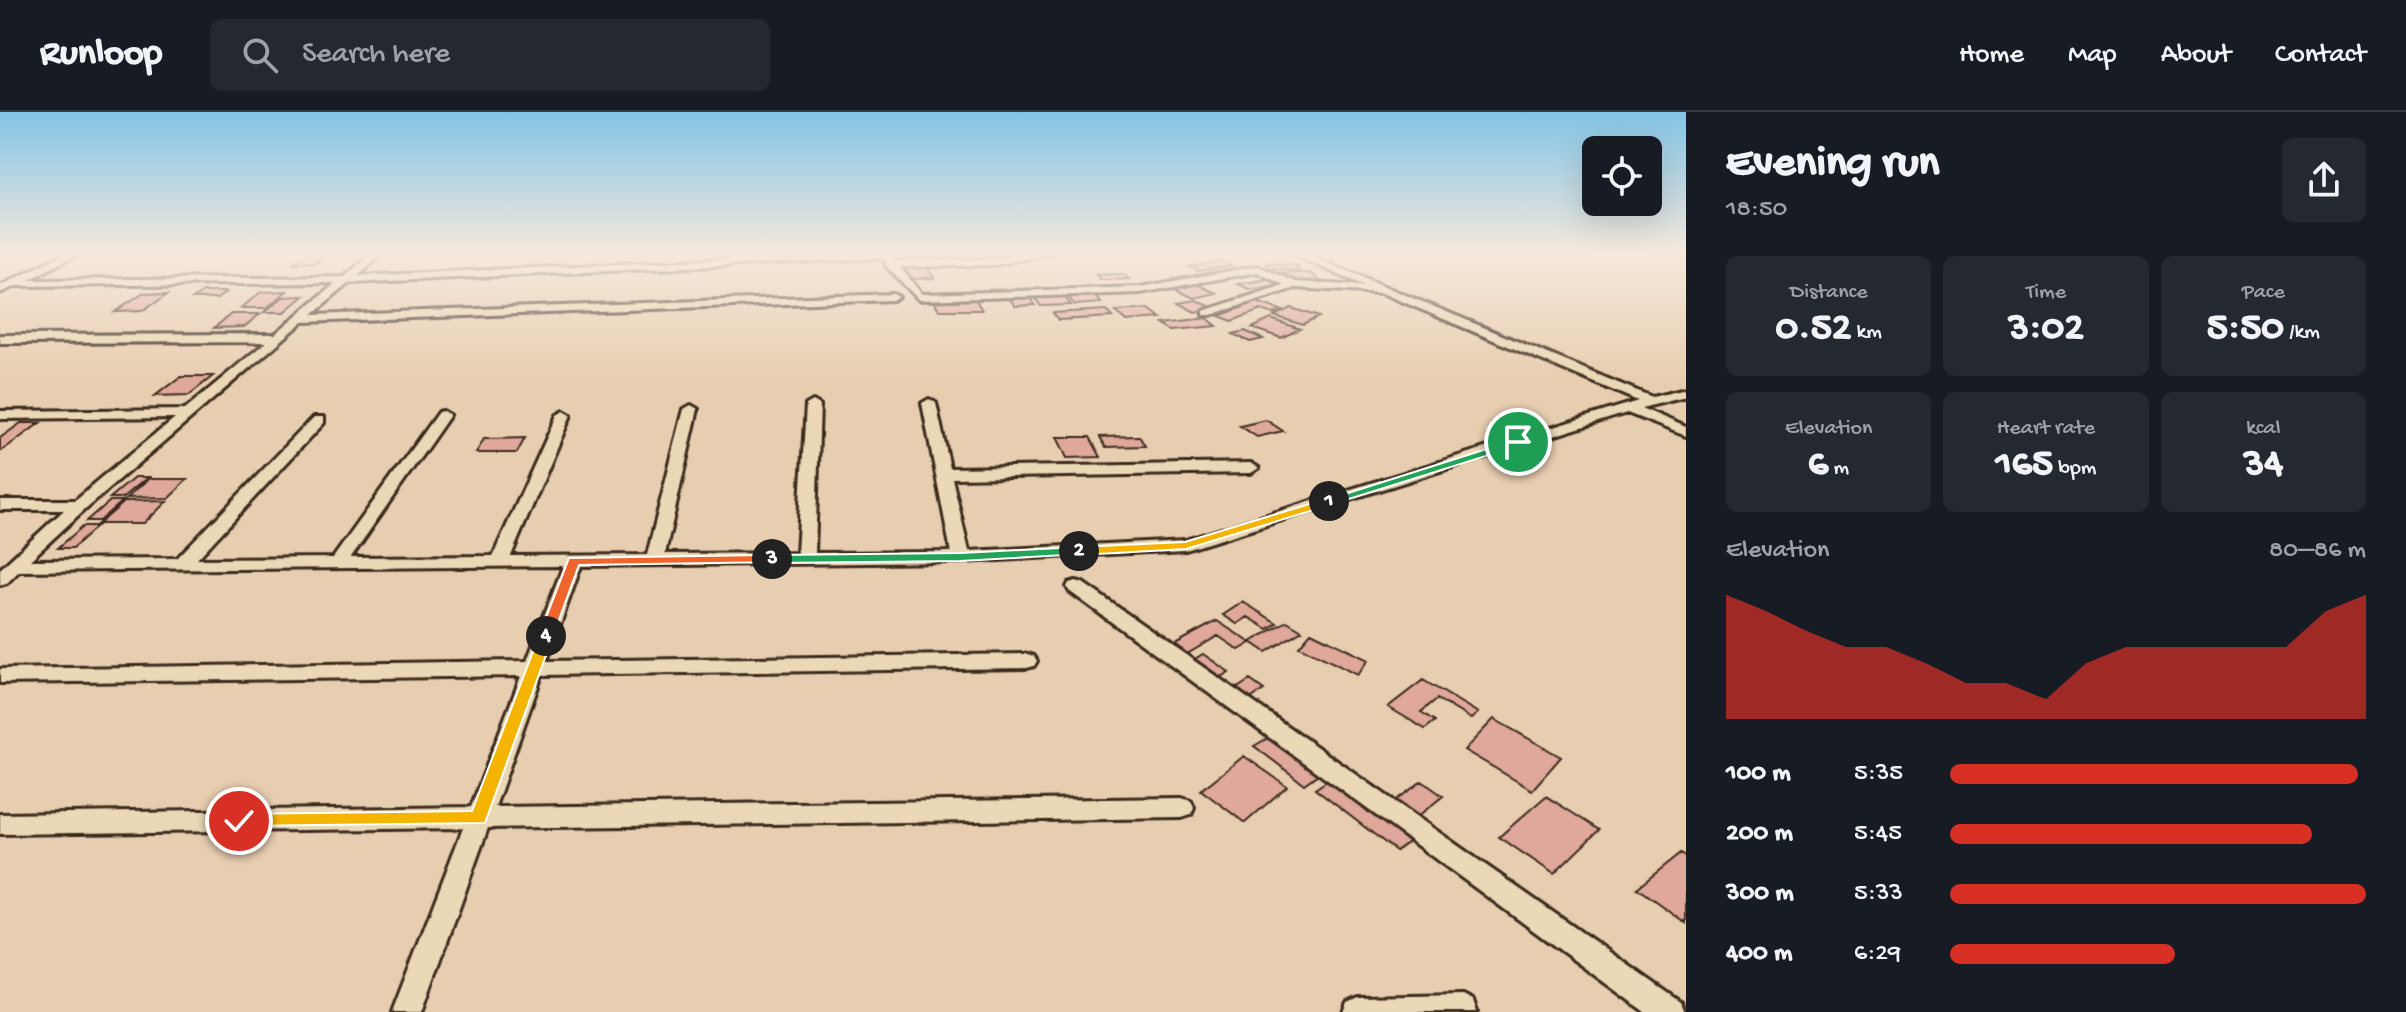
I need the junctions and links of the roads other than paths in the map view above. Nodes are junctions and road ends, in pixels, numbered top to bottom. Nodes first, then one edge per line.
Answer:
1 (329, 295) edge
2 (917, 295) edge
3 (982, 295) edge
4 (1263, 295) edge
5 (1396, 295) edge
6 (893, 297) dead end
7 (1207, 313) dead end
8 (301, 319) junction
9 (278, 338) junction
10 (0, 339) edge
11 (1686, 393) edge
12 (1651, 401) junction
13 (929, 403) dead end
14 (813, 405) dead end
15 (1628, 408) junction
16 (691, 409) dead end
17 (188, 413) junction
18 (0, 415) edge
19 (443, 415) dead end
20 (564, 415) dead end
21 (319, 420) dead end
22 (1686, 432) edge
23 (1251, 468) dead end
24 (944, 473) junction
25 (0, 505) edge
26 (79, 505) junction
27 (961, 557) junction
28 (806, 559) junction
29 (655, 560) junction
30 (574, 561) junction
31 (499, 562) junction
32 (338, 563) junction
33 (181, 565) junction
34 (16, 566) junction
35 (0, 579) edge
36 (1076, 587) dead end
37 (1027, 661) dead end
38 (534, 668) junction
39 (0, 676) edge
40 (1182, 808) dead end
41 (479, 818) junction
42 (0, 824) edge
43 (1463, 1010) dead end
44 (407, 1012) edge
45 (1358, 1012) edge
46 (1670, 1012) edge

1 - 8 street
2 - 3 street
4 - 7 street
5 - 12 street
6 - 8 street
8 - 9 street
9 - 10 street
9 - 17 street
11 - 12 street
12 - 15 street
13 - 24 street
14 - 28 street
15 - 22 street
15 - 27 street
16 - 29 street
17 - 18 street
17 - 26 street
19 - 32 street
20 - 31 street
21 - 33 street
23 - 24 street
24 - 27 street
25 - 26 street
26 - 34 street
27 - 28 street
28 - 29 street
29 - 30 street
30 - 31 street
30 - 38 street
31 - 32 street
32 - 33 street
33 - 34 street
34 - 35 street
36 - 46 street
37 - 38 street
38 - 39 street
38 - 41 street
40 - 41 street
41 - 42 street
41 - 44 street
43 - 45 street

